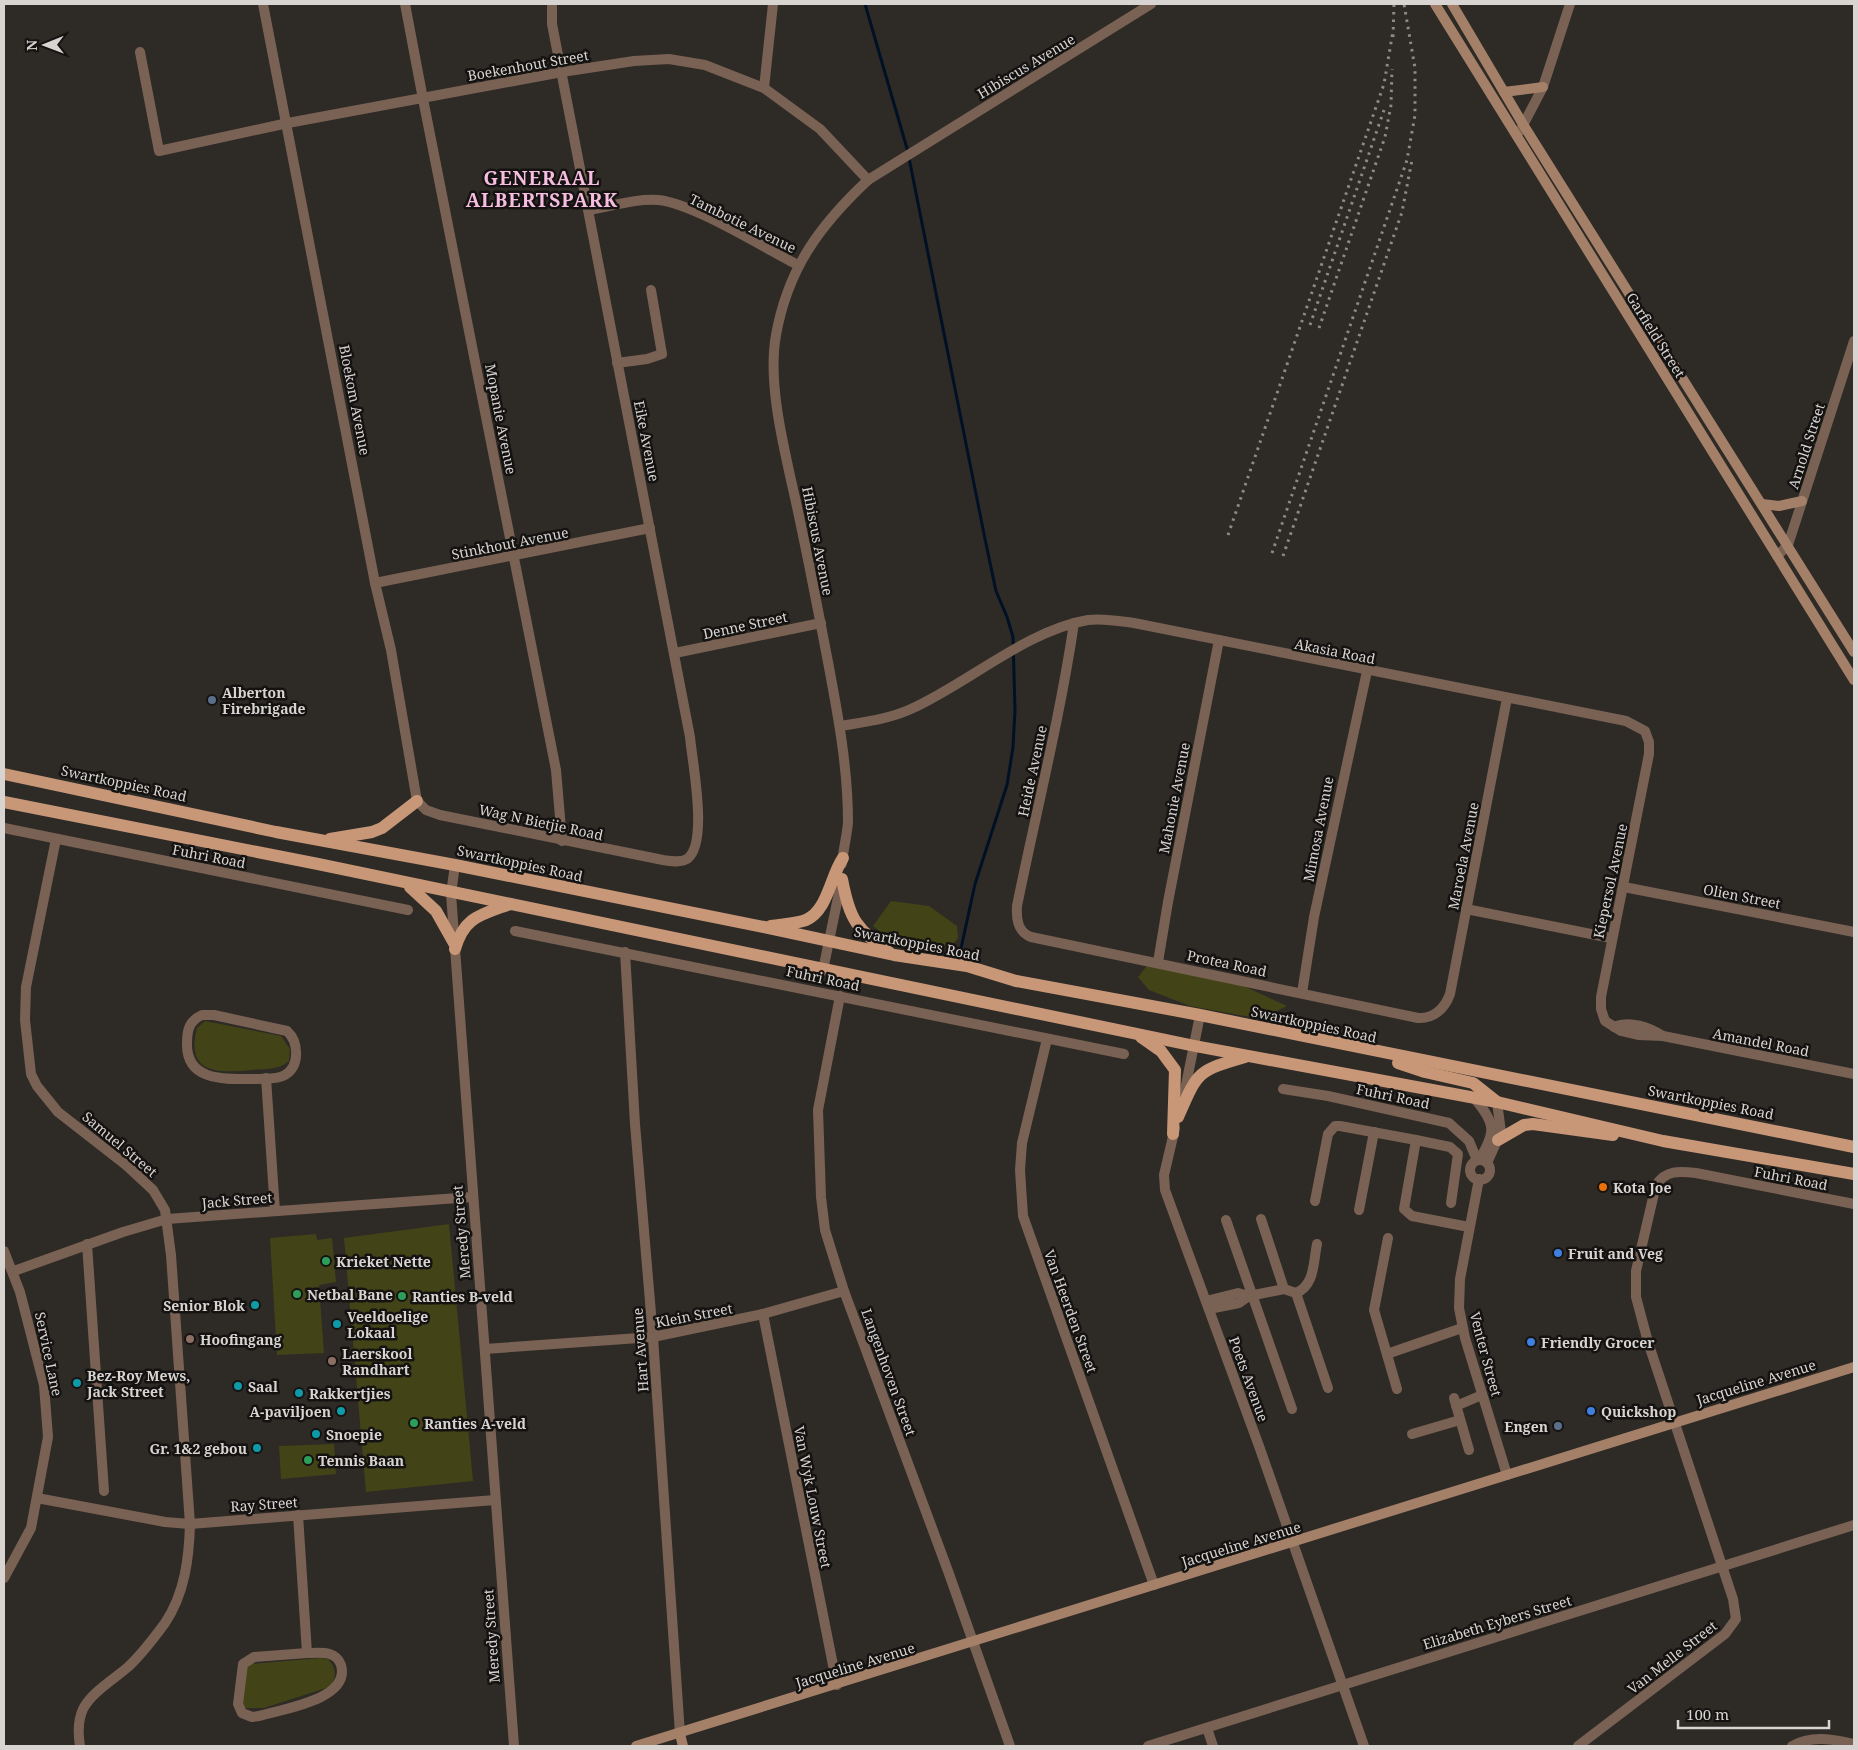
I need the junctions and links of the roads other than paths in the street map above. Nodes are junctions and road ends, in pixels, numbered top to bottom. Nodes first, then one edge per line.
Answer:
1 (263, 4) edge
2 (406, 4) edge
3 (552, 4) edge
4 (773, 4) edge
5 (1151, 4) edge
6 (1435, 4) edge
7 (1452, 4) edge
8 (1570, 4) edge
9 (140, 52) dead end
10 (562, 72) junction
11 (1543, 87) junction
12 (764, 88) junction
13 (1504, 92) junction
14 (422, 99) junction
15 (288, 123) junction
16 (1524, 126) junction
17 (1516, 136) junction
18 (868, 180) junction
19 (589, 210) junction
20 (798, 265) junction
21 (651, 290) dead end
22 (1854, 341) edge
23 (618, 364) junction
24 (1682, 377) junction
25 (1671, 385) junction
26 (1802, 501) junction
27 (1762, 504) junction
28 (650, 528) junction
29 (1788, 545) junction
30 (515, 556) junction
31 (1777, 556) junction
32 (376, 583) junction
33 (821, 623) junction
34 (1074, 623) junction
35 (1219, 640) junction
36 (1854, 652) edge
37 (675, 653) junction
38 (1367, 671) junction
39 (1854, 680) edge
40 (1508, 698) junction
41 (841, 726) junction
42 (1647, 735) joint
43 (4, 774) edge
44 (417, 801) junction
45 (4, 802) edge
46 (4, 828) edge
47 (56, 839) junction
48 (320, 841) junction
49 (562, 841) junction
50 (843, 858) junction
51 (664, 860) joint
52 (455, 865) junction
53 (842, 879) junction
54 (404, 883) junction
55 (1624, 887) junction
56 (451, 894) junction
57 (510, 904) junction
58 (1466, 909) junction
59 (408, 910) dead end
60 (1018, 924) joint
61 (764, 927) junction
62 (515, 931) dead end
63 (1854, 932) edge
64 (1611, 938) junction
65 (829, 941) junction
66 (454, 946) junction
67 (625, 952) junction
68 (894, 955) junction
69 (1158, 962) junction
70 (823, 970) junction
71 (1302, 992) junction
72 (840, 996) junction
73 (1435, 1014) joint
74 (1200, 1015) junction
75 (1614, 1027) joint
76 (1136, 1034) junction
77 (1047, 1039) junction
78 (1195, 1046) junction
79 (1124, 1054) dead end
80 (1384, 1054) junction
81 (1250, 1056) junction
82 (1854, 1074) edge
83 (266, 1078) junction
84 (1283, 1089) dead end
85 (1475, 1099) junction
86 (1497, 1102) junction
87 (1178, 1117) junction
88 (1374, 1132) junction
89 (1173, 1134) junction
90 (1416, 1140) junction
91 (1469, 1141) junction
92 (1663, 1141) junction
93 (1494, 1142) junction
94 (1854, 1147) edge
95 (1481, 1161) junction
96 (1854, 1174) edge
97 (1479, 1179) junction
98 (472, 1197) junction
99 (1315, 1202) dead end
100 (1451, 1204) dead end
101 (1854, 1204) edge
102 (1359, 1210) dead end
103 (275, 1211) junction
104 (167, 1219) junction
105 (1261, 1219) dead end
106 (1226, 1220) dead end
107 (1470, 1227) junction
108 (1388, 1238) dead end
109 (87, 1244) junction
110 (1317, 1244) dead end
111 (4, 1251) edge
112 (14, 1272) junction
113 (1284, 1289) junction
114 (844, 1291) junction
115 (1296, 1294) junction
116 (1250, 1295) junction
117 (1207, 1305) junction
118 (762, 1314) junction
119 (1462, 1328) junction
120 (653, 1337) junction
121 (484, 1349) junction
122 (1387, 1354) junction
123 (1854, 1367) edge
124 (1328, 1388) dead end
125 (1397, 1389) dead end
126 (1482, 1395) junction
127 (1292, 1409) dead end
128 (1460, 1420) junction
129 (1674, 1421) junction
130 (1412, 1434) dead end
131 (1469, 1450) dead end
132 (1507, 1475) junction
133 (104, 1491) dead end
134 (37, 1498) junction
135 (495, 1500) junction
136 (298, 1515) junction
137 (190, 1524) junction
138 (1854, 1525) edge
139 (1293, 1542) junction
140 (1722, 1566) junction
141 (4, 1578) edge
142 (1154, 1585) junction
143 (972, 1643) junction
144 (307, 1653) junction
145 (1341, 1684) junction
146 (838, 1685) junction
147 (1207, 1728) junction
148 (680, 1734) junction
149 (1854, 1744) edge
150 (80, 1746) edge
151 (514, 1746) edge
152 (636, 1746) edge
153 (683, 1746) edge
154 (1010, 1746) edge
155 (1148, 1746) edge
156 (1213, 1746) edge
157 (1364, 1746) edge
158 (1578, 1746) edge
159 (1792, 1746) edge

1 - 15 street, Bloekom Avenue
2 - 14 street, Mopanie Avenue
3 - 10 street, Eike Avenue
4 - 12 street
5 - 18 street, Hibiscus Avenue
6 - 17 street, Garfield Street
7 - 13 street, Garfield Street
8 - 11 street
9 - 15 street, Boekenhout Street
10 - 12 street, Boekenhout Street
10 - 14 street, Boekenhout Street
10 - 19 street, Eike Avenue
11 - 13 street
11 - 16 street
12 - 18 street, Boekenhout Street
13 - 16 street, Garfield Street
14 - 15 street, Boekenhout Street
14 - 30 street, Mopanie Avenue
15 - 32 street, Bloekom Avenue
16 - 17 street
16 - 24 street, Garfield Street
17 - 25 street, Garfield Street
18 - 20 street, Hibiscus Avenue
19 - 20 street, Tambotie Avenue
19 - 23 street, Eike Avenue
20 - 33 street, Hibiscus Avenue
21 - 23 street
22 - 26 street, Arnold Street
23 - 28 street, Eike Avenue
24 - 25 street
24 - 27 street, Garfield Street
25 - 31 street, Garfield Street
26 - 27 street
26 - 29 street, Arnold Street
27 - 29 street, Garfield Street
28 - 30 street, Stinkhout Avenue
28 - 37 street, Eike Avenue
29 - 31 street, Arnold Street
29 - 36 street, Garfield Street
30 - 32 street, Stinkhout Avenue
30 - 49 street, Mopanie Avenue
31 - 39 street, Garfield Street
32 - 44 street, Bloekom Avenue
33 - 37 street, Denne Street
33 - 41 street, Hibiscus Avenue
34 - 35 street, Akasia Road
34 - 41 street, Akasia Road
34 - 60 street, Heide Avenue
35 - 38 street, Akasia Road
35 - 69 street, Mahonie Avenue
37 - 51 street, Eike Avenue
38 - 40 street, Akasia Road
38 - 71 street, Mimosa Avenue
40 - 42 street, Akasia Road
40 - 58 street, Maroela Avenue
41 - 50 street, Hibiscus Avenue
42 - 55 street, Kiepersol Avenue
43 - 48 main road, Swartkoppies Road
44 - 48 main road
44 - 49 street, Wag N Bietjie Road
45 - 54 main road
46 - 47 street, Fuhri Road
47 - 59 street, Fuhri Road
47 - 104 street, Samuel Street
48 - 52 main road, Swartkoppies Road
49 - 51 street, Wag N Bietjie Road
50 - 53 street, Hibiscus Avenue
50 - 61 main road
52 - 56 street, Meredy Street
52 - 61 main road, Swartkoppies Road
53 - 65 street, Hibiscus Avenue
53 - 68 main road
54 - 56 main road
54 - 66 main road
55 - 63 street, Olien Street
55 - 64 street, Kiepersol Avenue
56 - 57 main road
56 - 66 street, Meredy Street
57 - 66 main road
57 - 70 main road
58 - 64 street
58 - 73 street, Maroela Avenue
60 - 69 street, Protea Road
61 - 65 main road, Swartkoppies Road
62 - 67 street, Fuhri Road
64 - 75 street, Kiepersol Avenue
65 - 68 main road, Swartkoppies Road
65 - 70 street, Hibiscus Avenue
66 - 98 street, Meredy Street
67 - 72 street, Fuhri Road
67 - 120 street, Hart Avenue
68 - 74 main road, Swartkoppies Road
69 - 71 street, Protea Road
70 - 76 main road
71 - 73 street, Protea Road
72 - 77 street, Fuhri Road
72 - 114 street, Langenhoven Street
74 - 78 street, Poets Avenue
74 - 80 main road, Swartkoppies Road
75 - 82 street, Amandel Road
76 - 78 main road
76 - 89 main road
77 - 79 street, Fuhri Road
77 - 142 street, Van Heerden Street
78 - 81 main road
78 - 87 street, Poets Avenue
80 - 86 main road
80 - 94 main road, Swartkoppies Road
81 - 85 main road
81 - 87 main road
83 - 83 street
83 - 103 street
84 - 91 street, Fuhri Road
85 - 86 main road
85 - 93 street
86 - 92 main road
86 - 93 street
87 - 89 street, Poets Avenue
88 - 90 street
88 - 99 street
88 - 102 street
89 - 117 street, Poets Avenue
90 - 100 street
90 - 107 street
91 - 93 street
91 - 95 street, Fuhri Road
92 - 93 main road
92 - 96 main road
93 - 95 street
95 - 97 street
95 - 97 street
97 - 107 street, Venter Street
98 - 103 street, Jack Street
98 - 121 street, Meredy Street
101 - 129 street, Fuhri Road
103 - 104 street, Jack Street
104 - 109 street, Jack Street
104 - 137 street, Samuel Street
105 - 113 street
106 - 116 street
107 - 119 street, Venter Street
108 - 122 street
109 - 112 street, Jack Street
109 - 133 street
110 - 115 street
111 - 112 street, Service Lane
112 - 134 street, Service Lane
113 - 115 street
113 - 116 street
114 - 118 street, Klein Street
114 - 143 street, Langenhoven Street
115 - 124 street
116 - 117 street
116 - 127 street
117 - 139 street, Poets Avenue
118 - 120 street, Klein Street
118 - 146 street, Van Wyk Louw Street
119 - 122 street
119 - 126 street, Venter Street
120 - 121 street, Klein Street
120 - 148 street, Hart Avenue
121 - 135 street, Meredy Street
122 - 125 street
123 - 129 street, Jacqueline Avenue
126 - 128 street
126 - 132 street, Venter Street
128 - 130 street
128 - 131 street
129 - 132 street, Jacqueline Avenue
129 - 140 street
132 - 139 street, Jacqueline Avenue
134 - 137 street, Ray Street
134 - 141 street, Service Lane
135 - 136 street, Ray Street
135 - 151 street, Meredy Street
136 - 137 street, Ray Street
136 - 144 street
137 - 150 street, Samuel Street
138 - 140 street, Elizabeth Eybers Street
139 - 142 street, Jacqueline Avenue
139 - 145 street, Poets Avenue
140 - 145 street, Elizabeth Eybers Street
140 - 158 street, Van Melle Street
142 - 143 street, Jacqueline Avenue
143 - 146 street, Jacqueline Avenue
143 - 154 street, Langenhoven Street
144 - 144 street
145 - 147 street, Elizabeth Eybers Street
145 - 157 street, Poets Avenue
146 - 148 street, Jacqueline Avenue
147 - 155 street, Elizabeth Eybers Street
147 - 156 street
148 - 152 street, Jacqueline Avenue
148 - 153 street, Hart Avenue
149 - 159 street

